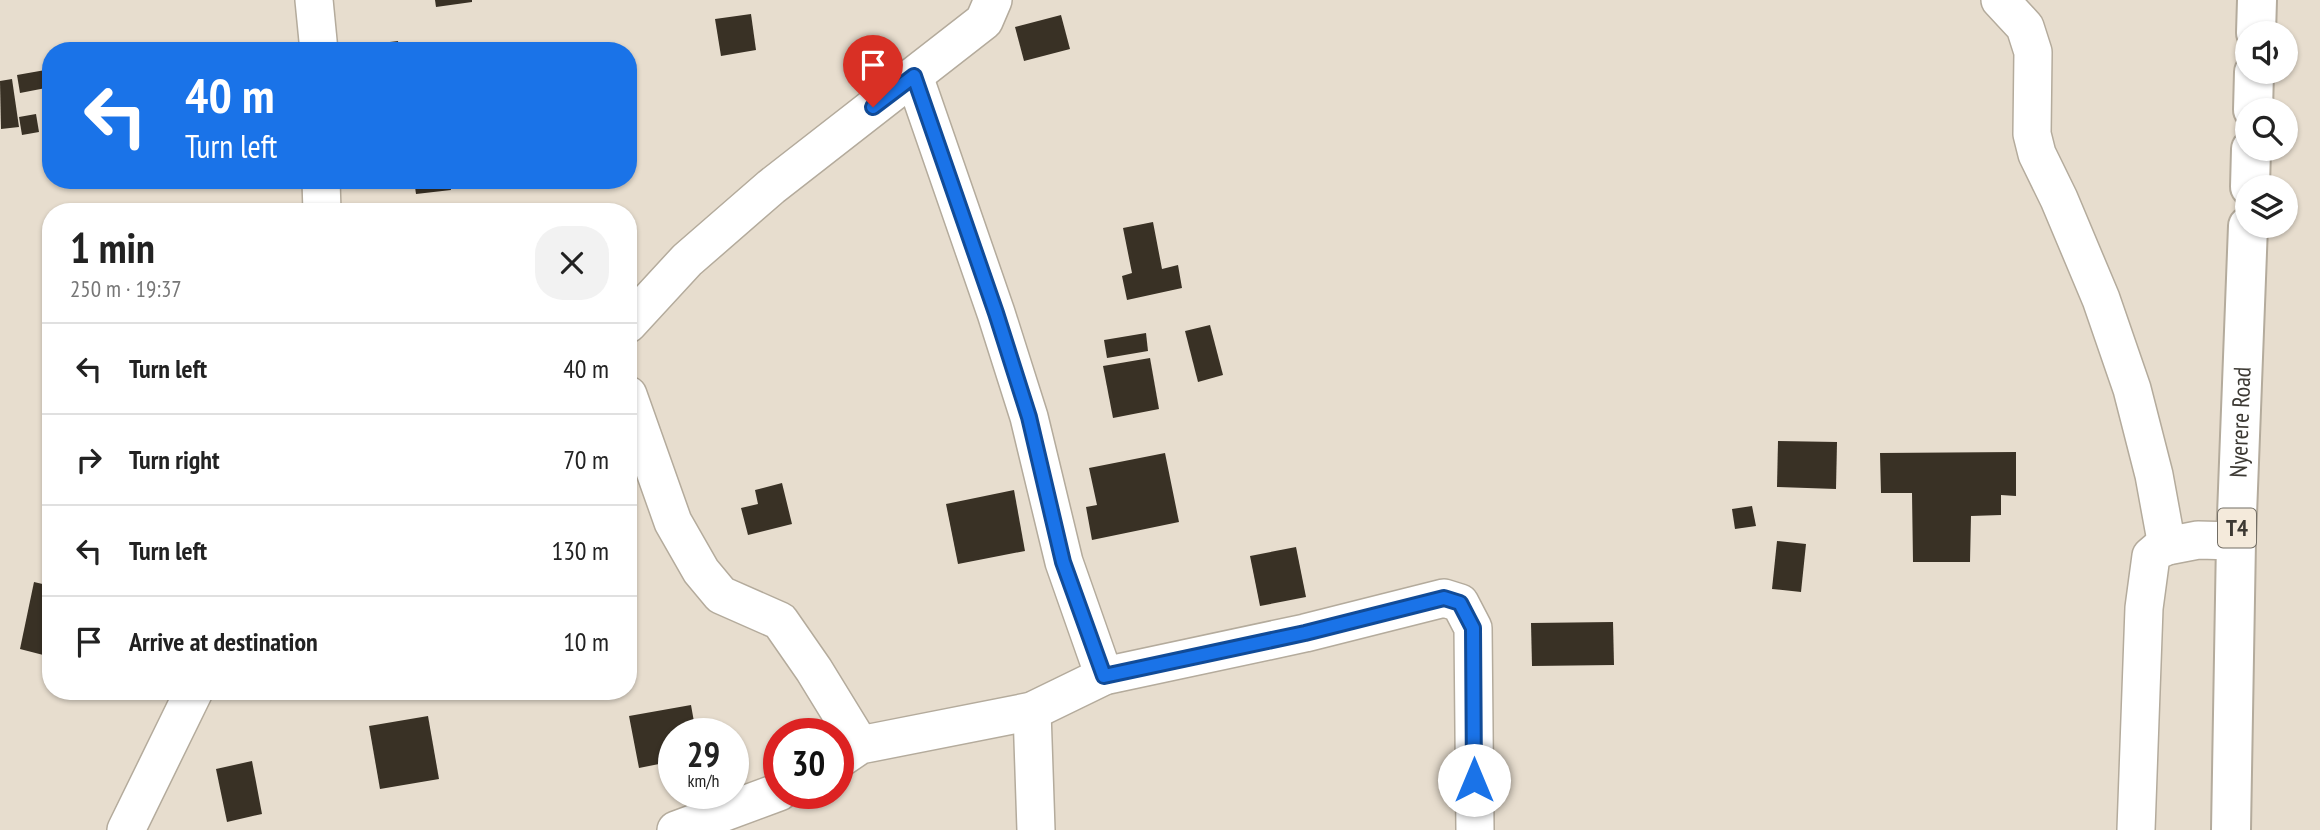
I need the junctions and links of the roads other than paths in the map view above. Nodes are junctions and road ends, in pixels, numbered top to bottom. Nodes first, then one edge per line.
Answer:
1 (314, 0) edge
2 (993, 0) edge
3 (2000, 0) edge
4 (2257, 0) edge
5 (2256, 21) edge
6 (318, 42) edge
7 (914, 76) junction
8 (2248, 238) edge
9 (637, 314) edge
10 (637, 420) edge
11 (2236, 541) junction
12 (2167, 546) junction
13 (1104, 676) junction
14 (190, 700) edge
15 (1032, 711) junction
16 (834, 718) edge
17 (854, 751) edge
18 (763, 798) edge
19 (126, 830) edge
20 (676, 830) edge
21 (1036, 830) edge
22 (1475, 830) edge
23 (2137, 830) edge
24 (2231, 830) edge

1 - 6 street
2 - 7 street
3 - 12 street
4 - 5 highway
7 - 9 street
7 - 13 street
8 - 11 highway, Nyerere Road / T4
10 - 16 street
11 - 12 street
11 - 24 highway, Nyerere Road / T4
12 - 23 street
13 - 15 street
13 - 22 street
14 - 19 street
15 - 17 street
15 - 21 street
18 - 20 street

